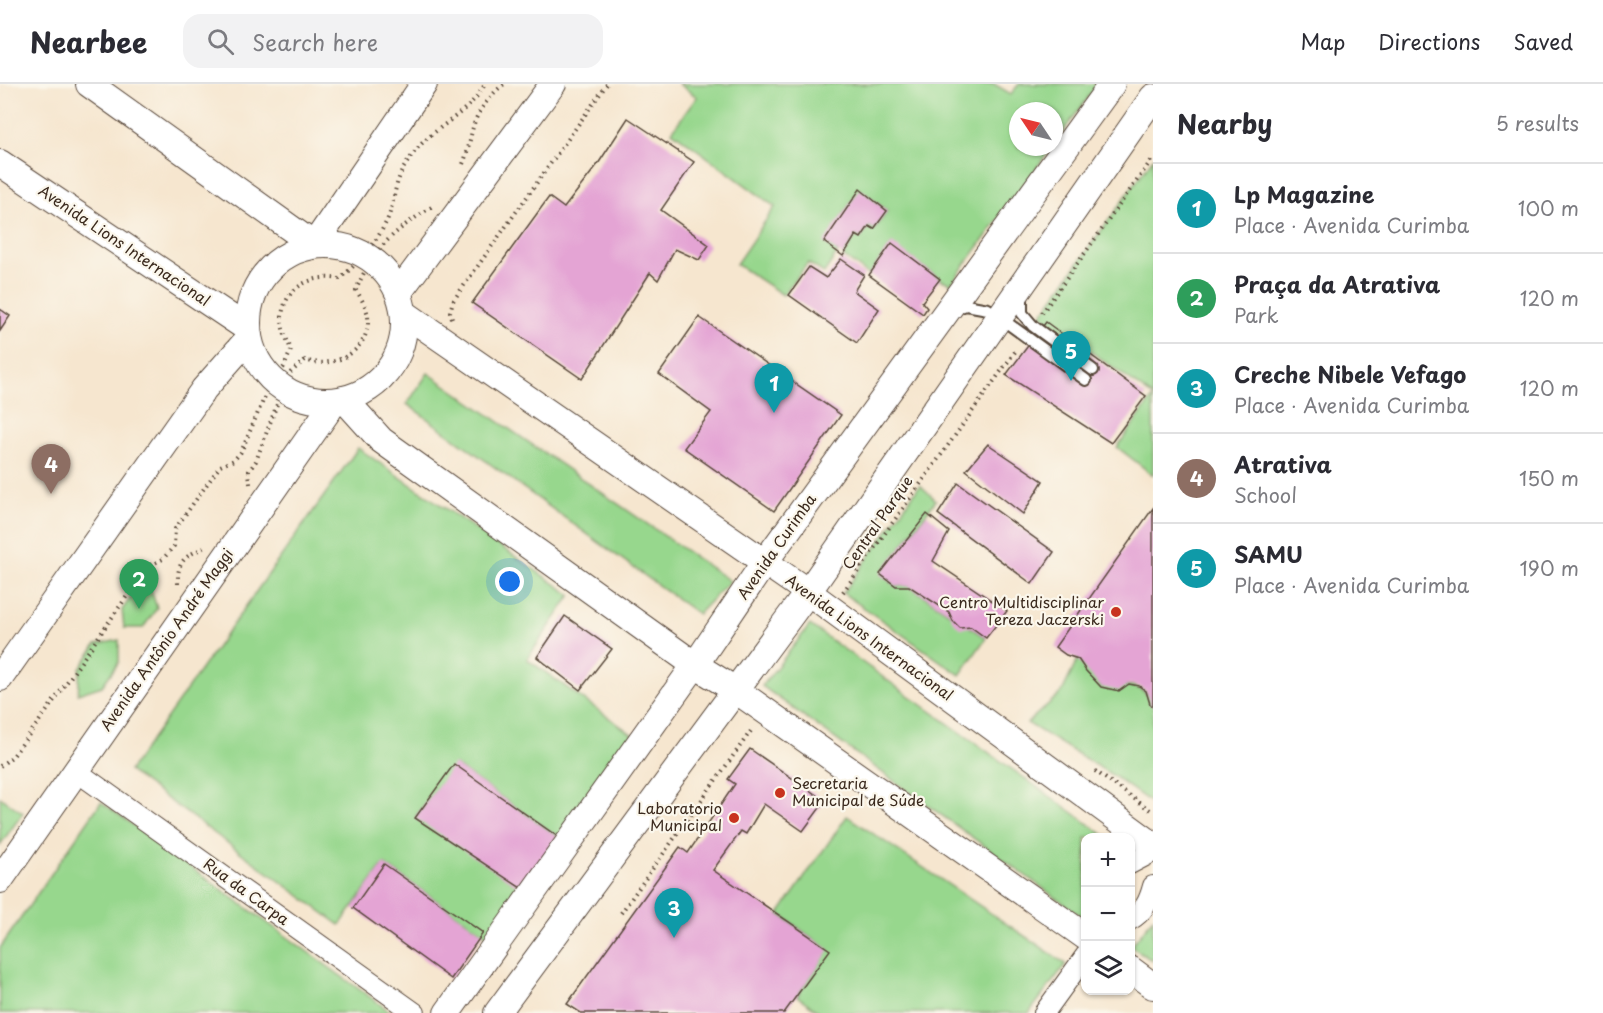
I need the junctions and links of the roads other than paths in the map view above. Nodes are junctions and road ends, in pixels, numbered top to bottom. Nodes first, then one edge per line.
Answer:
1 (89, 84) edge
2 (424, 84) edge
3 (553, 84) edge
4 (1112, 84) edge
5 (1153, 97) edge
6 (0, 163) edge
7 (315, 245) junction
8 (1030, 273) junction
9 (402, 303) junction
10 (943, 316) junction
11 (1000, 317) junction
12 (248, 334) junction
13 (1093, 370) dead end
14 (1086, 380) dead end
15 (339, 400) junction
16 (764, 563) junction
17 (808, 592) junction
18 (695, 665) junction
19 (0, 678) edge
20 (736, 691) junction
21 (76, 771) junction
22 (1153, 845) edge
23 (1153, 852) edge
24 (1135, 862) edge
25 (0, 880) edge
26 (1153, 886) edge
27 (1135, 917) edge
28 (1081, 933) edge
29 (1081, 962) edge
30 (1135, 972) edge
31 (1153, 986) edge
32 (415, 1013) edge
33 (447, 1013) edge
34 (497, 1013) edge
35 (1044, 1013) edge

1 - 7 street
2 - 7 street
3 - 9 street
4 - 10 street, Avenida Curimba
5 - 8 street
6 - 12 street, Avenida Lions Internacional
7 - 9 street
7 - 12 street
8 - 11 street
8 - 13 lane
9 - 15 street
9 - 16 street, Avenida Lions Internacional
10 - 11 lane
10 - 16 street, Avenida Curimba
11 - 14 lane
11 - 17 street
12 - 15 street
12 - 19 street
15 - 18 street
15 - 21 street, Avenida Antônio André Maggi
16 - 17 street, Avenida Lions Internacional
16 - 18 street, Avenida Curimba
17 - 20 street
17 - 22 street, Avenida Lions Internacional
18 - 20 street
18 - 33 street, Avenida Curimba
20 - 28 street
20 - 34 street
21 - 25 street, Avenida Antônio André Maggi
21 - 32 street, Rua da Carpa
23 - 24 street
26 - 27 street
29 - 35 street
30 - 31 street

